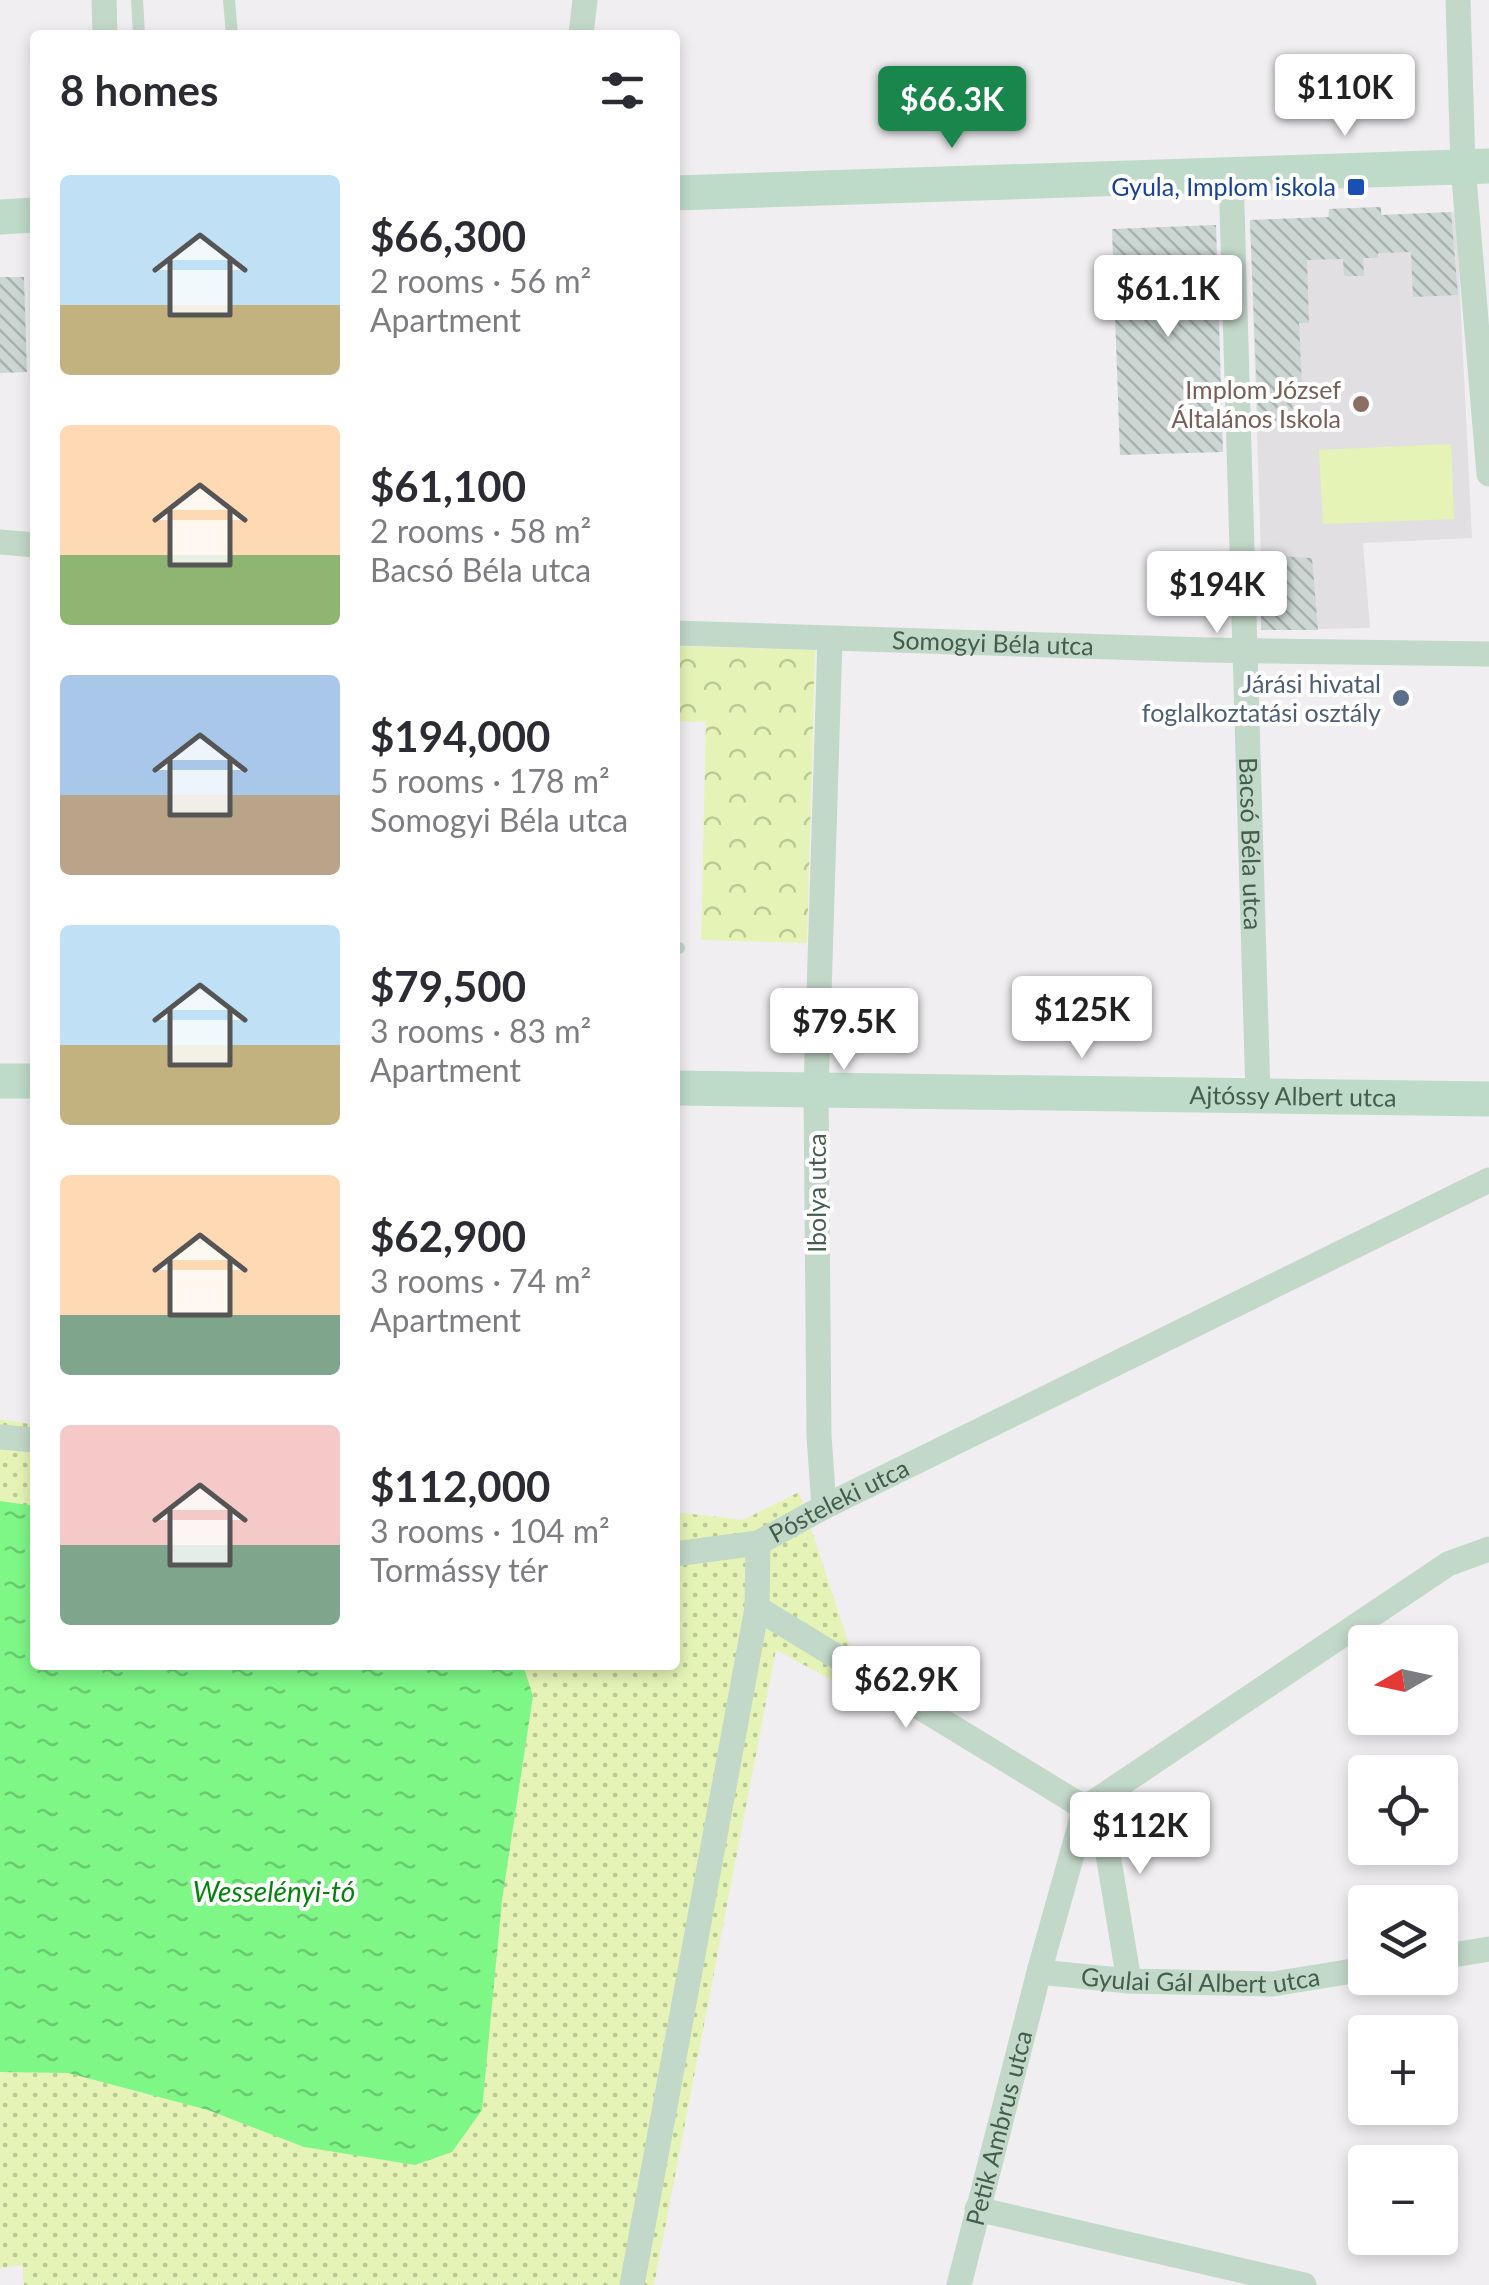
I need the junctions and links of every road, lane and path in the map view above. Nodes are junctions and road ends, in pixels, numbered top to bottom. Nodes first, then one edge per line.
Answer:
1 (104, 0) edge
2 (137, 0) edge
3 (228, 0) edge
4 (585, 0) edge
5 (1458, 0) edge
6 (105, 30) edge
7 (139, 30) edge
8 (231, 30) edge
9 (582, 30) edge
10 (1476, 166) edge
11 (1230, 174) junction
12 (680, 193) edge
13 (30, 215) edge
14 (0, 216) edge
15 (1489, 474) edge
16 (0, 542) edge
17 (30, 545) edge
18 (680, 633) edge
19 (830, 640) junction
20 (1245, 650) junction
21 (1489, 654) edge
22 (0, 1081) edge
23 (30, 1081) edge
24 (680, 1088) edge
25 (816, 1090) junction
26 (1258, 1096) junction
27 (1489, 1099) edge
28 (1489, 1180) edge
29 (0, 1437) edge
30 (30, 1440) edge
31 (824, 1507) junction
32 (758, 1543) junction
33 (1489, 1549) edge
34 (680, 1553) edge
35 (757, 1608) junction
36 (1085, 1808) junction
37 (1489, 1949) edge
38 (1458, 1954) edge
39 (1039, 1972) junction
40 (1348, 1972) edge
41 (1129, 1981) junction
42 (978, 2209) junction
43 (632, 2285) edge
44 (959, 2285) edge
45 (1304, 2285) edge

1 - 6 street
2 - 7 lane
3 - 8 lane
4 - 9 street
5 - 10 street
10 - 11 main road
10 - 15 street
11 - 12 main road
11 - 20 street, Bacsó Béla utca
13 - 14 main road
16 - 17 street
18 - 19 street, Somogyi Béla utca
19 - 20 street, Somogyi Béla utca
19 - 25 street, Ibolya utca
20 - 21 street, Somogyi Béla utca
20 - 26 street, Bacsó Béla utca
22 - 23 main road
24 - 25 main road, Ajtóssy Albert utca
25 - 26 main road, Ajtóssy Albert utca
25 - 31 street, Ibolya utca
26 - 27 main road, Ajtóssy Albert utca
28 - 31 street, Pósteleki utca
29 - 30 street
31 - 32 street, Pósteleki utca
32 - 34 street
32 - 35 street, Pósteleki utca
33 - 36 street
35 - 36 street
35 - 43 street, Pósteleki utca
36 - 39 street, Petik Ambrus utca
36 - 41 street
37 - 38 street
39 - 41 street, Gyulai Gál Albert utca
39 - 42 street, Petik Ambrus utca
40 - 41 street, Gyulai Gál Albert utca
42 - 44 street, Petik Ambrus utca
42 - 45 street

